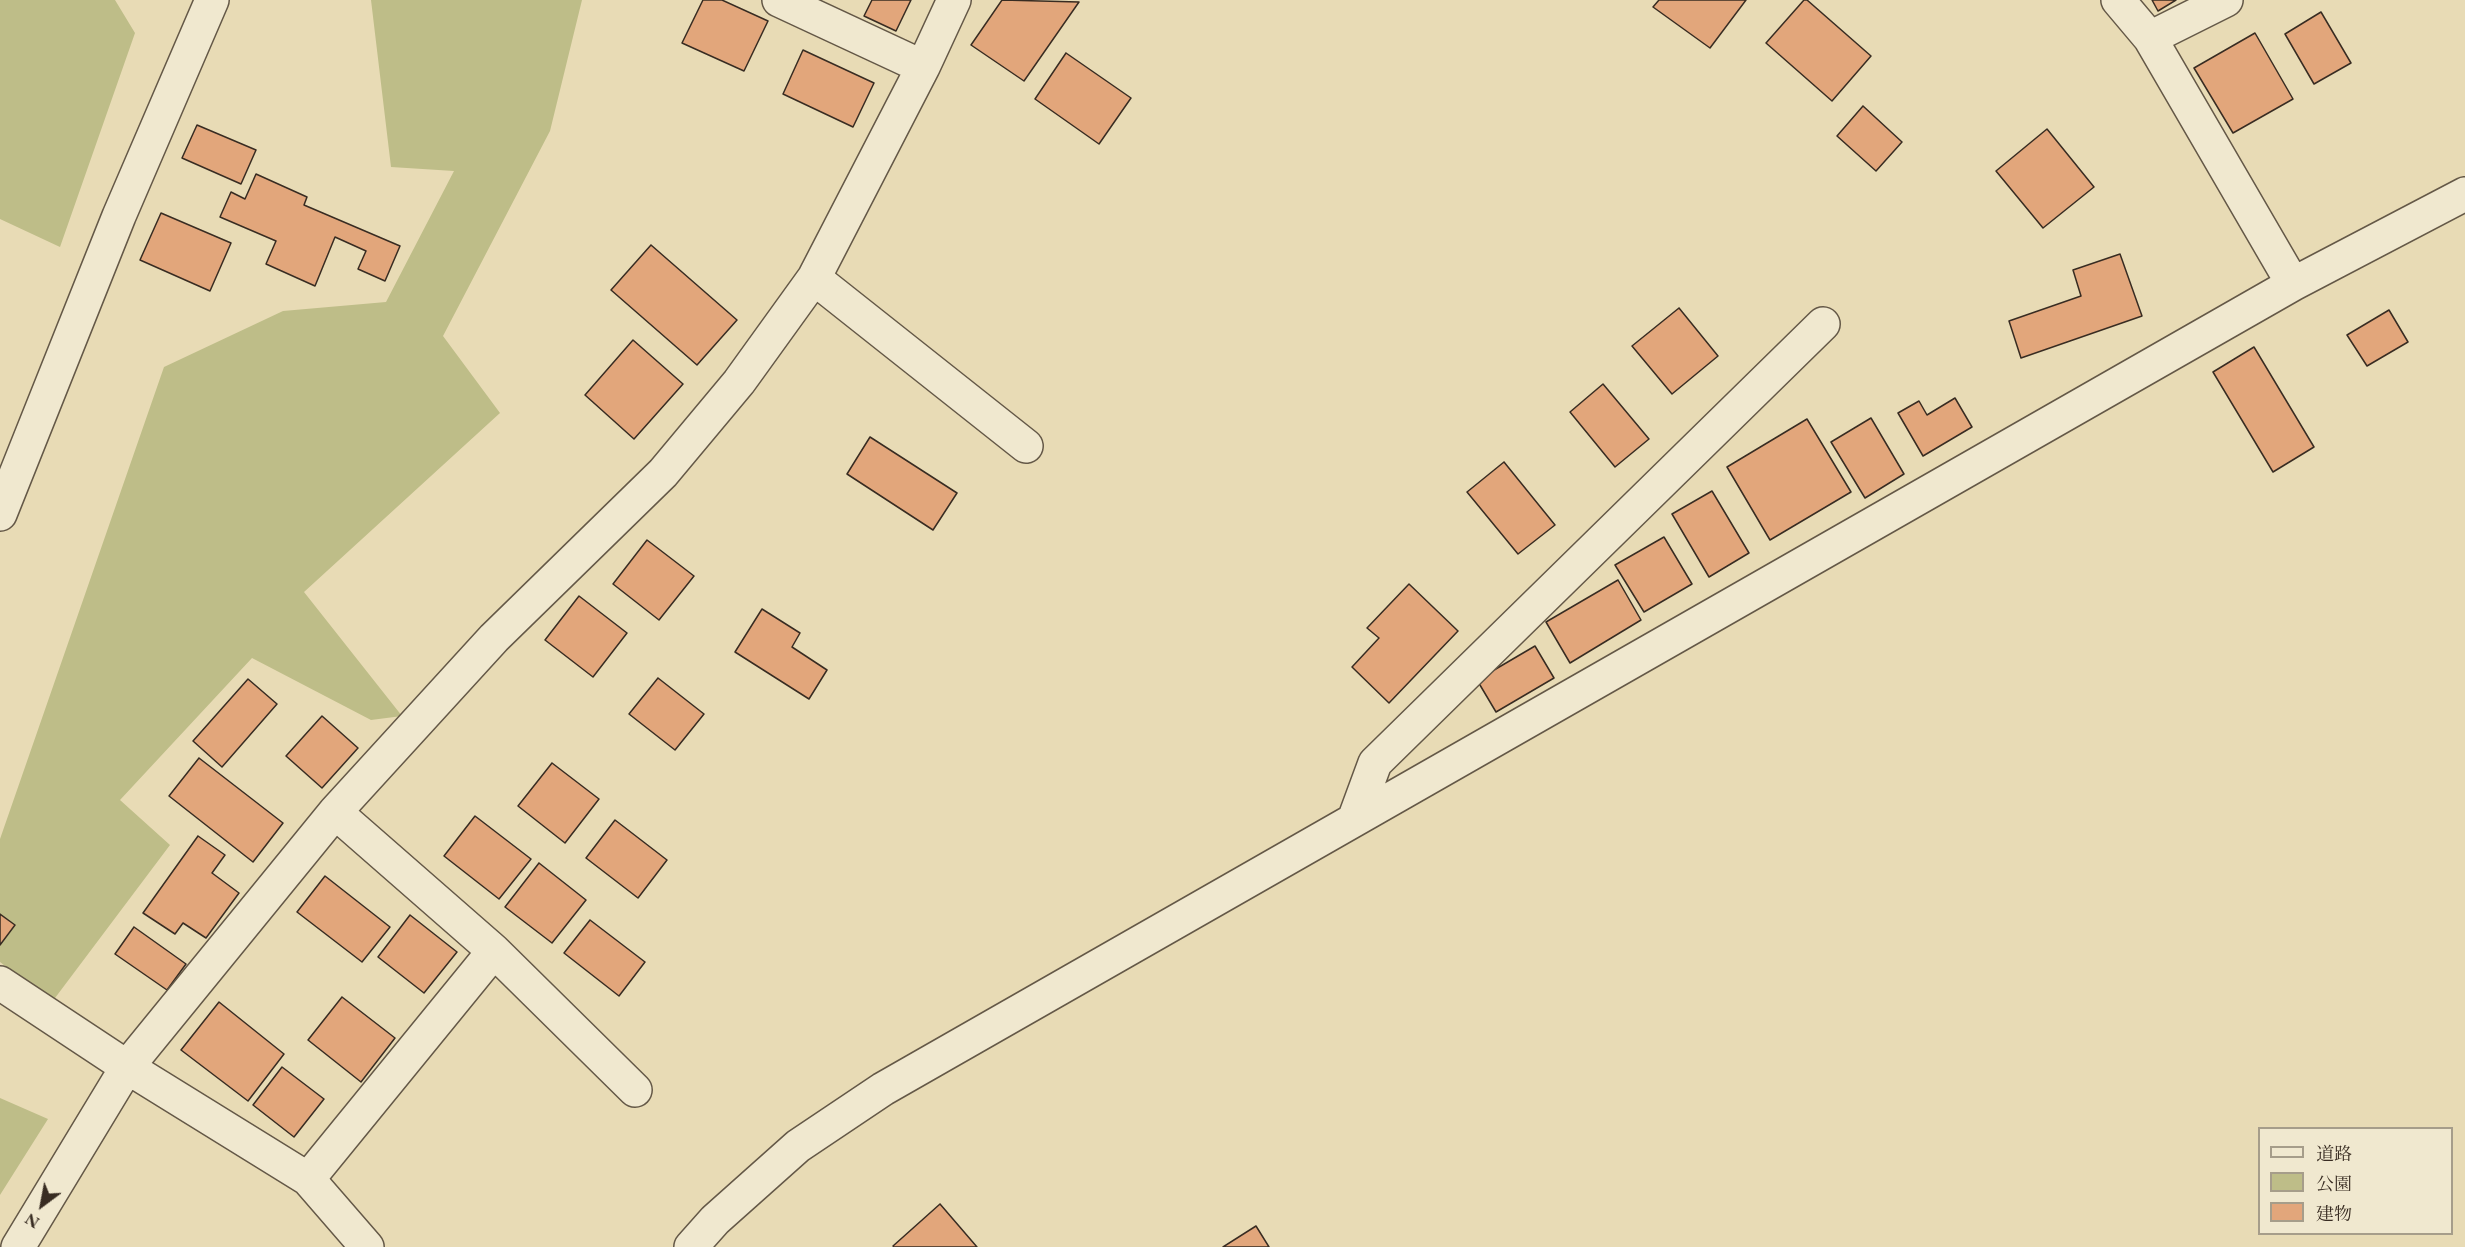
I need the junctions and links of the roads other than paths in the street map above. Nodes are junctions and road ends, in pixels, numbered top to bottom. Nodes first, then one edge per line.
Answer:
1 (212, 0) edge
2 (778, 0) edge
3 (954, 0) edge
4 (2118, 0) edge
5 (2226, 0) edge
6 (2150, 38) junction
7 (923, 67) junction
8 (2465, 194) edge
9 (814, 278) junction
10 (2293, 284) junction
11 (1823, 324) dead end
12 (1026, 446) dead end
13 (0, 514) edge
14 (335, 812) junction
15 (1354, 819) junction
16 (494, 951) junction
17 (0, 983) edge
18 (127, 1067) junction
19 (635, 1090) dead end
20 (308, 1179) junction
21 (18, 1247) edge
22 (367, 1247) edge
23 (691, 1247) edge

1 - 13 street
2 - 7 street
3 - 7 street
4 - 6 street
5 - 6 street
6 - 10 street
7 - 9 street
8 - 10 street
9 - 12 street
9 - 14 street
10 - 15 street
11 - 15 street
14 - 16 street
14 - 18 street
15 - 23 street
16 - 19 street
16 - 20 street
17 - 18 street
18 - 20 street
18 - 21 street
20 - 22 street

